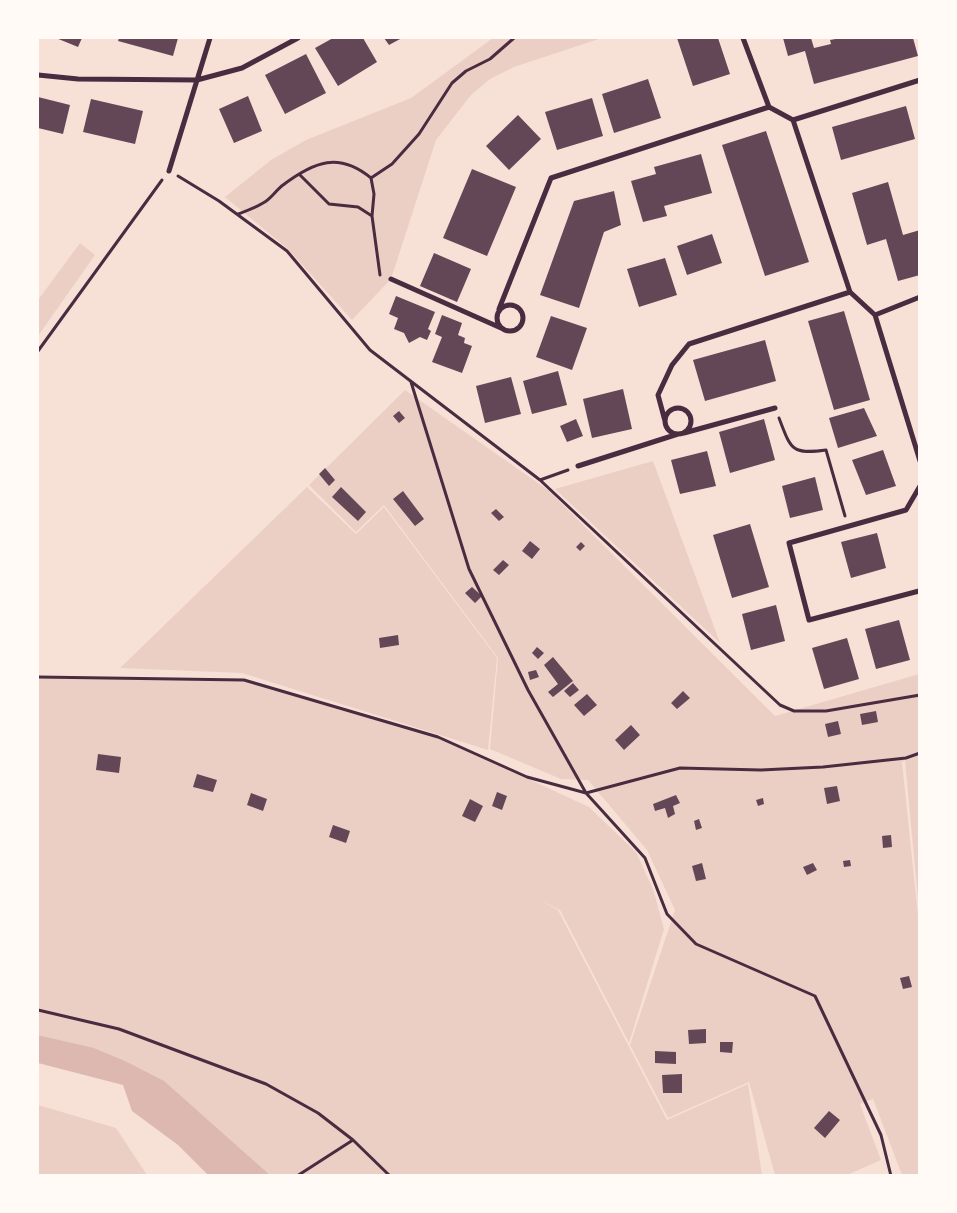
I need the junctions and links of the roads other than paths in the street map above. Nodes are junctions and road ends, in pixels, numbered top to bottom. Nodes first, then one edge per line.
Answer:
1 (210, 38) edge
2 (298, 38) edge
3 (743, 38) edge
4 (38, 75) edge
5 (197, 80) junction
6 (920, 80) edge
7 (769, 107) junction
8 (793, 120) junction
9 (169, 171) road end
10 (391, 279) road end
11 (850, 292) junction
12 (920, 297) edge
13 (499, 309) junction
14 (875, 315) junction
15 (501, 328) junction
16 (775, 408) road end
17 (665, 422) junction
18 (684, 432) junction
19 (678, 434) junction
20 (920, 461) edge
21 (578, 466) road end
22 (920, 486) edge
23 (918, 591) edge

1 - 5 street
2 - 5 street
3 - 7 street
4 - 5 street
5 - 9 street
6 - 8 street
7 - 8 street
7 - 13 street
8 - 11 street
10 - 15 street
11 - 14 street
11 - 17 street
12 - 14 street
13 - 15 street
13 - 15 street
14 - 20 street
16 - 18 street
17 - 18 street
17 - 19 street
18 - 19 street
19 - 21 street
22 - 23 street

